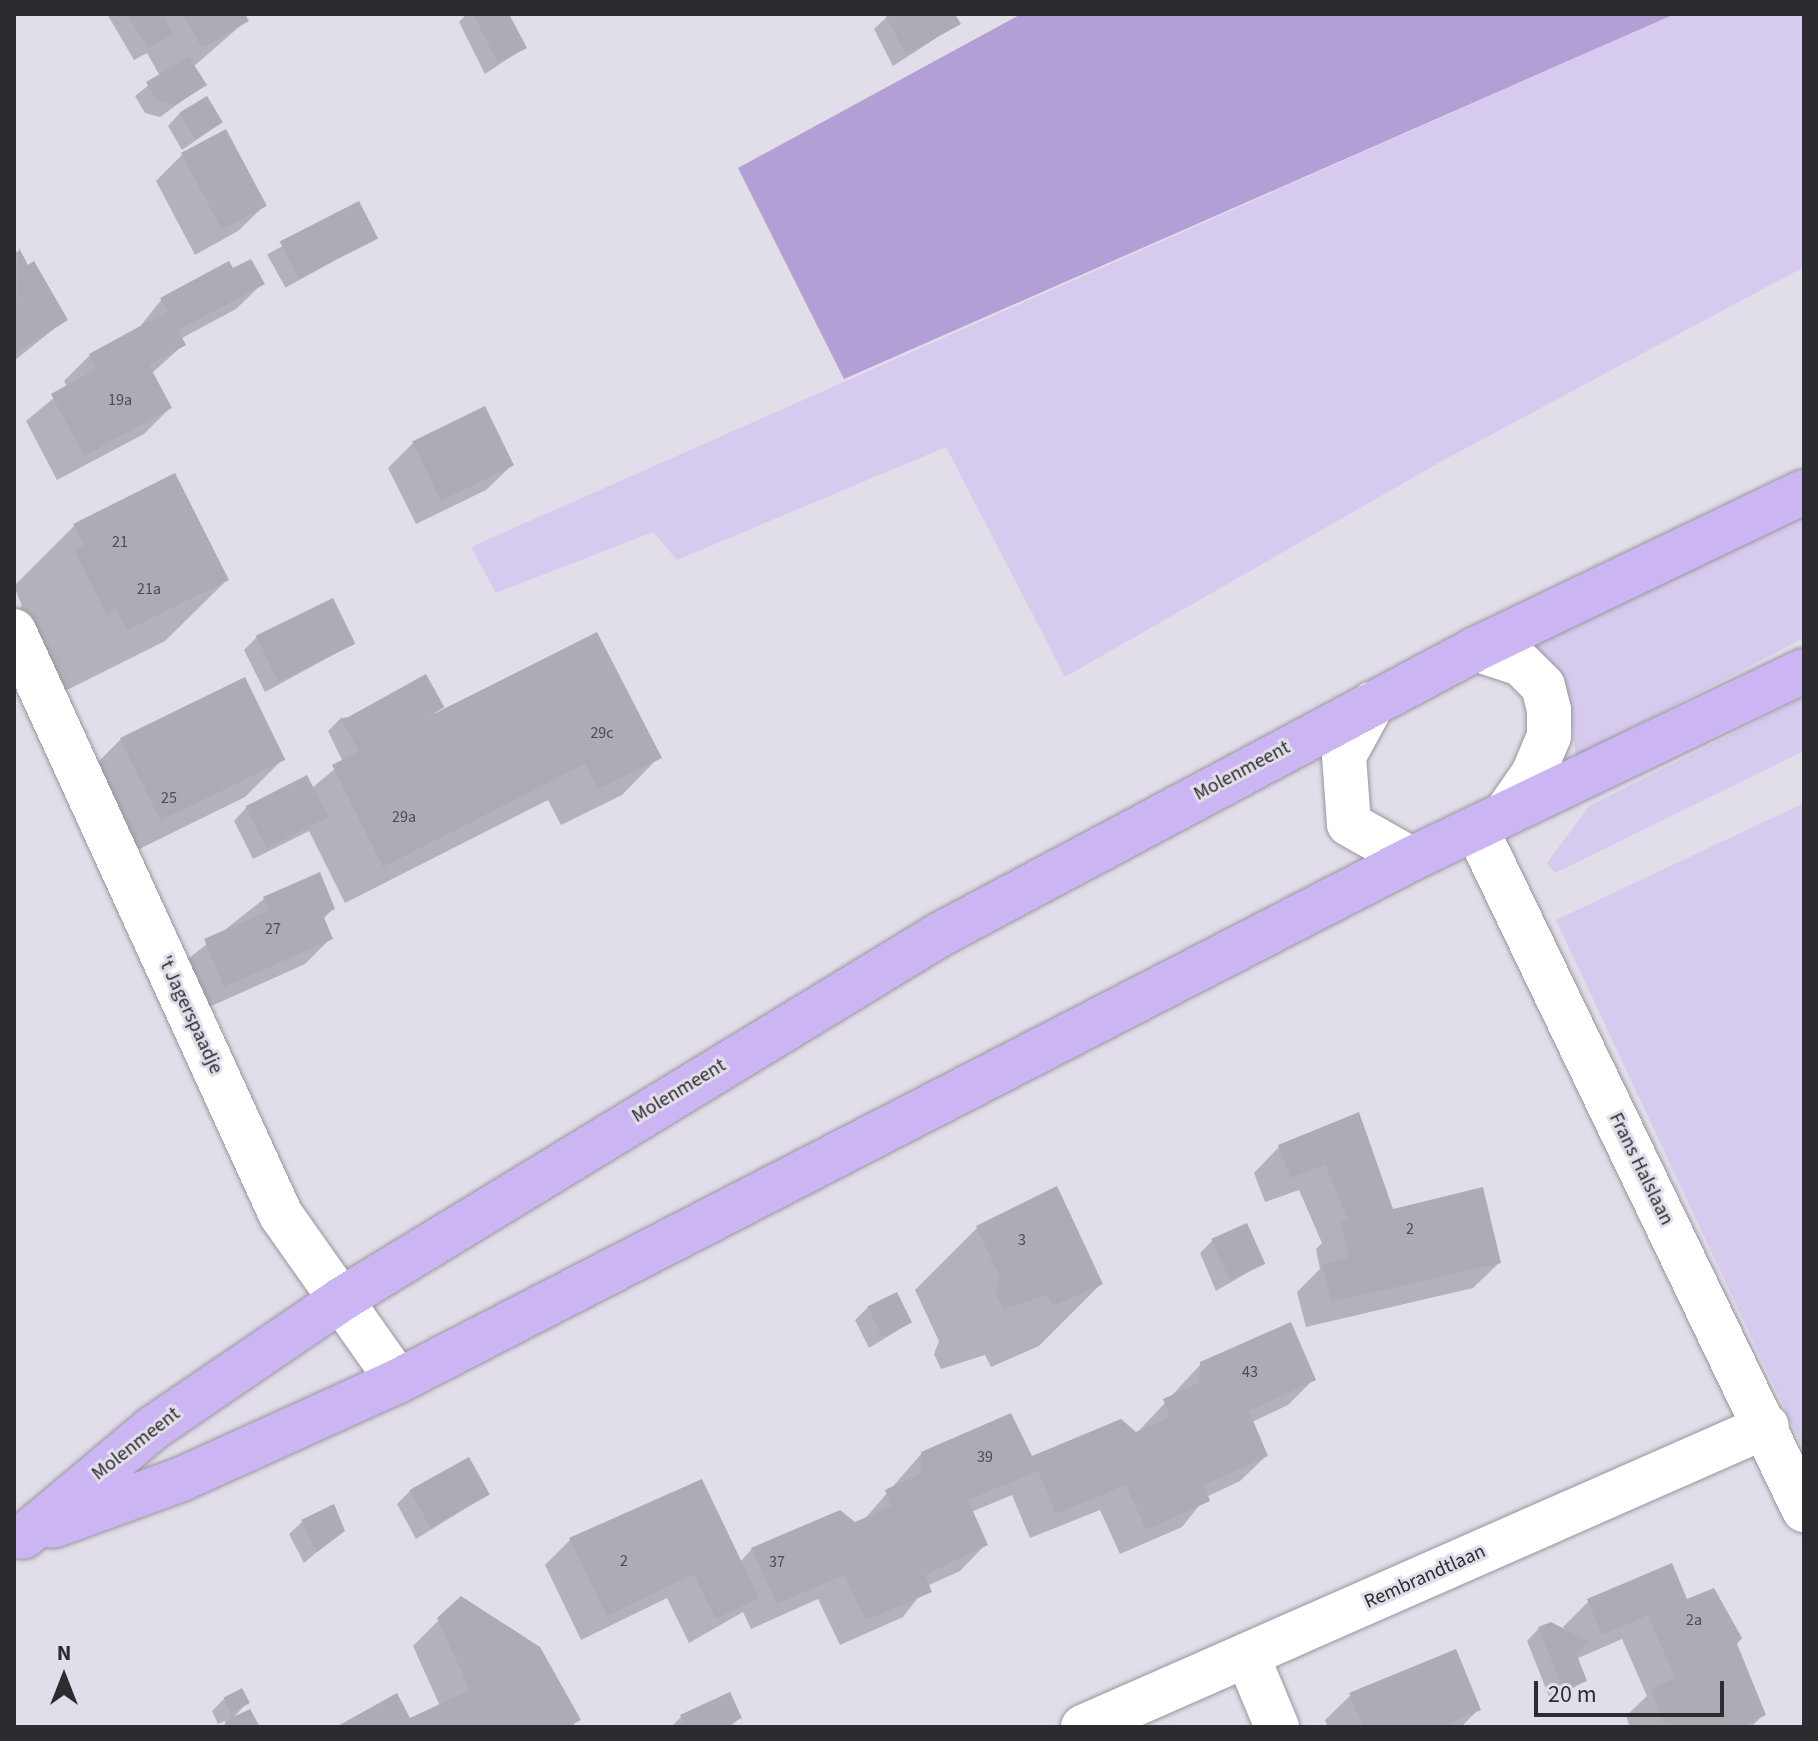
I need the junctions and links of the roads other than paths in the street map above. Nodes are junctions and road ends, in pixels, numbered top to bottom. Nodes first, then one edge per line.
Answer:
1 (1804, 492) edge
2 (14, 631) edge
3 (1476, 649) junction
4 (1804, 671) edge
5 (1373, 703) junction
6 (1491, 820) junction
7 (1411, 859) junction
8 (342, 1299) junction
9 (398, 1381) junction
10 (1767, 1426) junction
11 (1804, 1510) edge
12 (18, 1539) edge
13 (1247, 1655) junction
14 (1083, 1727) edge
15 (1277, 1727) edge

1 - 3 main road, Molenmeent
2 - 8 street, 't Jagerspaadje
3 - 5 main road, Molenmeent
3 - 6 street, Molenmeent
4 - 6 main road, Molenmeent
5 - 7 street
5 - 8 main road, Molenmeent
6 - 7 main road, Molenmeent
6 - 10 street, Frans Halslaan
7 - 9 main road, Molenmeent
8 - 9 street, 't Jagerspaadje
8 - 12 main road, Molenmeent
9 - 12 main road, Molenmeent
10 - 11 street, Frans Halslaan
10 - 13 street, Rembrandtlaan
13 - 14 street, Rembrandtlaan
13 - 15 street

